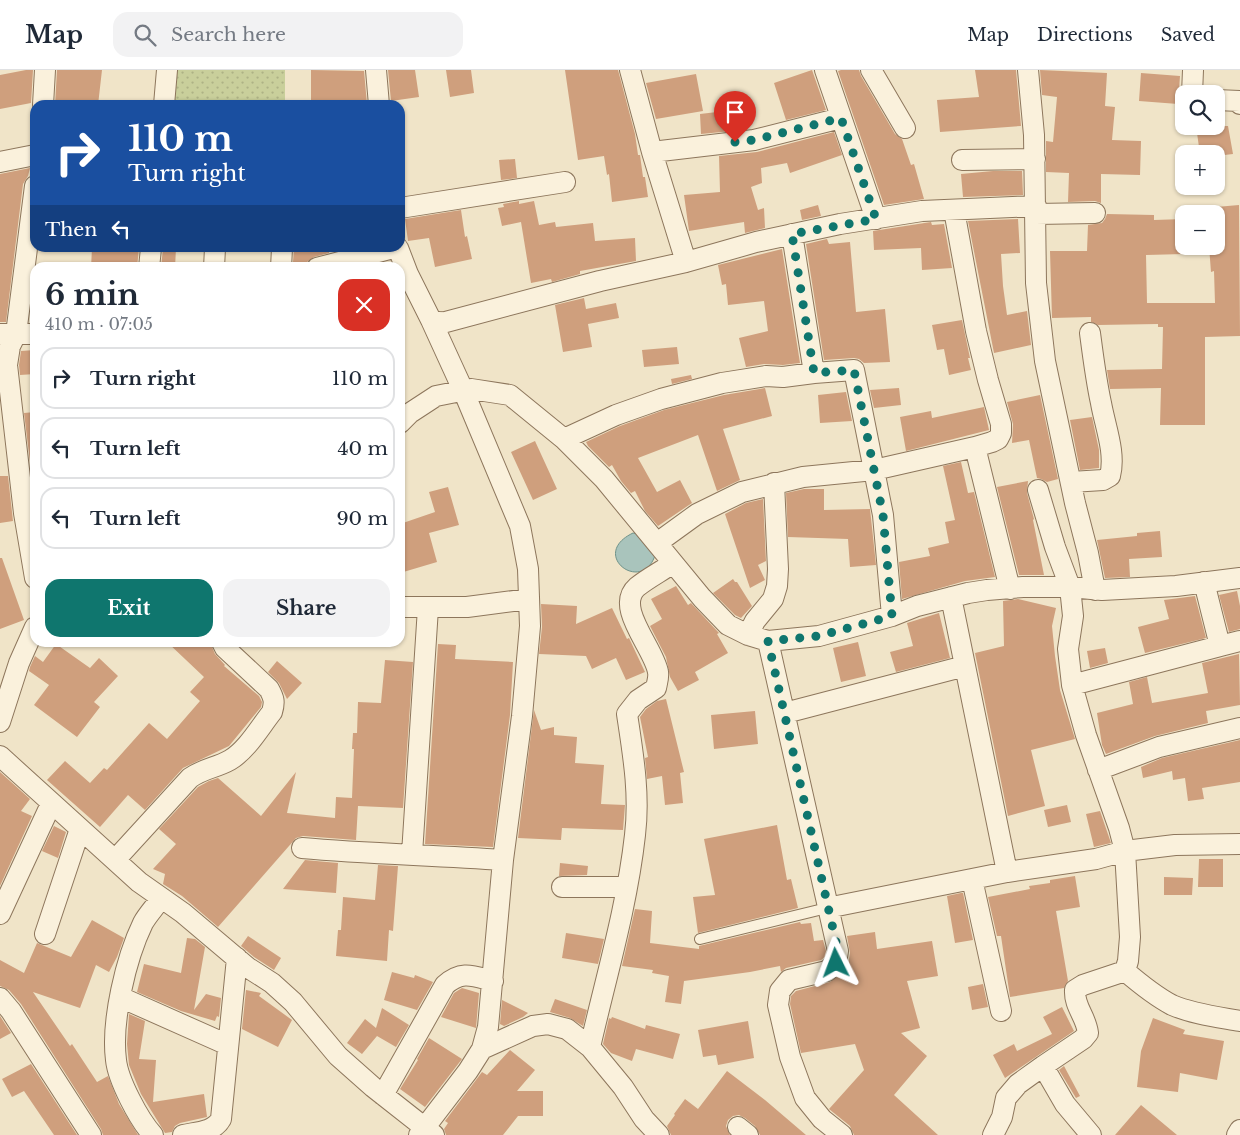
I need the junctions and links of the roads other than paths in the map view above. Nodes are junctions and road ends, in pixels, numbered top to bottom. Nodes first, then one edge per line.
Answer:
1 (45, 70) edge
2 (167, 70) edge
3 (376, 70) edge
4 (630, 70) edge
5 (633, 70) edge
6 (825, 70) edge
7 (871, 70) edge
8 (1028, 70) edge
9 (1193, 70) edge
10 (1192, 85) edge
11 (43, 100) edge
12 (164, 100) edge
13 (379, 100) edge
14 (1225, 101) edge
15 (1240, 102) edge
16 (841, 118) junction
17 (905, 128) dead end
18 (652, 152) junction
19 (30, 156) edge
20 (1035, 158) junction
21 (962, 160) dead end
22 (0, 162) edge
23 (565, 182) dead end
24 (405, 207) edge
25 (954, 210) junction
26 (1036, 210) junction
27 (1095, 213) dead end
28 (876, 219) junction
29 (30, 227) edge
30 (792, 234) junction
31 (378, 252) edge
32 (340, 262) edge
33 (686, 262) junction
34 (405, 266) edge
35 (431, 320) junction
36 (1090, 333) dead end
37 (17, 334) edge
38 (814, 373) junction
39 (463, 390) junction
40 (405, 418) edge
41 (564, 439) junction
42 (975, 448) junction
43 (874, 470) junction
44 (1071, 482) junction
45 (774, 483) junction
46 (1038, 490) dead end
47 (657, 543) junction
48 (30, 548) edge
49 (673, 563) junction
50 (1240, 578) edge
51 (1204, 582) junction
52 (1070, 587) junction
53 (1010, 588) junction
54 (1095, 590) junction
55 (951, 597) junction
56 (529, 599) junction
57 (405, 607) edge
58 (428, 608) junction
59 (892, 616) junction
60 (748, 635) junction
61 (30, 638) edge
62 (1240, 640) edge
63 (768, 641) junction
64 (1220, 646) junction
65 (224, 647) edge
66 (965, 666) junction
67 (1072, 685) junction
68 (785, 713) junction
69 (0, 722) edge
70 (1240, 728) edge
71 (0, 756) edge
72 (1098, 770) junction
73 (51, 804) junction
74 (80, 829) junction
75 (1240, 844) edge
76 (302, 848) dead end
77 (1125, 851) junction
78 (412, 854) junction
79 (115, 860) junction
80 (503, 860) junction
81 (1007, 872) junction
82 (972, 879) junction
83 (562, 887) dead end
84 (626, 887) junction
85 (161, 898) junction
86 (827, 908) junction
87 (0, 914) edge
88 (44, 934) dead end
89 (700, 939) dead end
90 (237, 958) junction
91 (1125, 970) junction
92 (493, 981) junction
93 (120, 996) junction
94 (0, 998) edge
95 (1001, 1010) dead end
96 (1240, 1021) edge
97 (228, 1044) junction
98 (590, 1047) junction
99 (482, 1049) junction
100 (1043, 1066) junction
101 (383, 1095) junction
102 (1240, 1130) edge
103 (426, 1132) edge
104 (91, 1135) edge
105 (153, 1135) edge
106 (183, 1135) edge
107 (659, 1135) edge
108 (842, 1135) edge
109 (993, 1135) edge
110 (1091, 1135) edge
111 (1237, 1135) edge

1 - 11 street
2 - 12 street
3 - 13 street
4 - 5 street
4 - 18 street
6 - 16 street
7 - 17 street
8 - 20 street
9 - 10 street
14 - 15 street
16 - 18 street
16 - 28 street
18 - 33 street
19 - 22 street
20 - 21 street
20 - 26 street
23 - 24 street
25 - 26 street
25 - 28 street
25 - 42 street
26 - 27 street
26 - 44 street
28 - 30 street
29 - 37 street
30 - 33 street
30 - 38 street
31 - 32 street
33 - 35 street
34 - 35 street
35 - 39 street
36 - 44 street
37 - 48 street
38 - 41 street
38 - 43 street
39 - 40 street
39 - 41 street
39 - 56 street
41 - 47 street
42 - 43 street
42 - 53 street
43 - 45 street
43 - 59 street
44 - 54 street
45 - 47 street
45 - 60 street
46 - 52 street
47 - 49 street
49 - 60 street
49 - 84 street
50 - 51 street
51 - 54 street
51 - 64 street
52 - 53 street
52 - 54 street
52 - 67 street
53 - 55 street
55 - 59 street
55 - 66 street
56 - 58 street
56 - 80 street
57 - 58 street
58 - 78 street
59 - 63 street
60 - 63 street
61 - 69 street
62 - 64 street
63 - 68 street
64 - 67 street
65 - 79 street
66 - 68 street
66 - 81 street
67 - 72 street
68 - 86 street
70 - 72 street
71 - 73 street
72 - 77 street
73 - 74 street
73 - 87 street
74 - 79 street
74 - 88 street
75 - 77 street
76 - 78 street
77 - 81 street
77 - 91 street
78 - 80 street
79 - 85 street
80 - 92 street
81 - 82 street
82 - 86 street
82 - 95 street
83 - 84 street
84 - 98 street
85 - 90 street
85 - 93 street
86 - 89 lane
86 - 108 street
90 - 97 street
90 - 101 street
91 - 96 street
91 - 100 street
92 - 99 street
92 - 101 street
93 - 97 street
93 - 105 street
94 - 104 street
97 - 106 street
98 - 99 street
98 - 107 street
99 - 103 street
100 - 109 street
100 - 110 street
101 - 103 street
102 - 111 street

